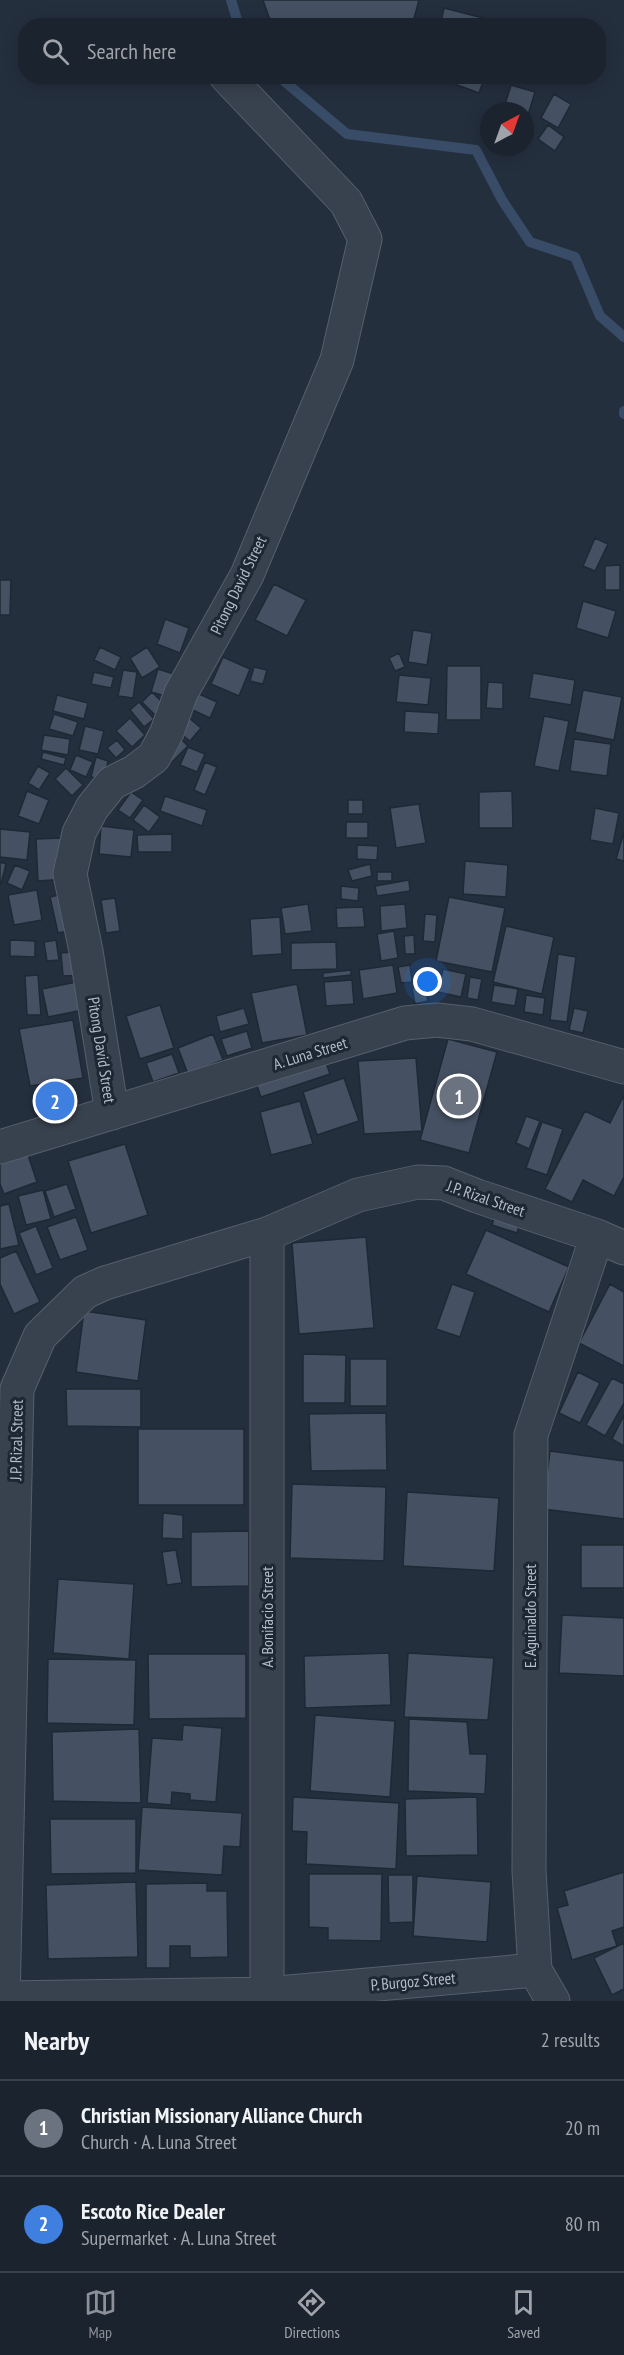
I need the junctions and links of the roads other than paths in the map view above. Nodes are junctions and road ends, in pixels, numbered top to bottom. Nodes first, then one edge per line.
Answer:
1 (234, 84) edge
2 (624, 1067) edge
3 (112, 1113) junction
4 (0, 1147) edge
5 (267, 1234) junction
6 (611, 1242) edge
7 (535, 1970) junction
8 (267, 1997) edge
9 (3, 1999) edge
10 (553, 2001) edge

1 - 3 street, Pitong David Street
2 - 3 street, A. Luna Street
3 - 4 street, A. Luna Street
5 - 6 street, J.P. Rizal Street
5 - 8 street, A. Bonifacio Street
5 - 9 street, J.P. Rizal Street
6 - 7 street, E. Aguinaldo Street
7 - 8 street, P. Burgoz Street
7 - 10 street, E. Aguinaldo Street
8 - 9 street, P. Burgoz Street

